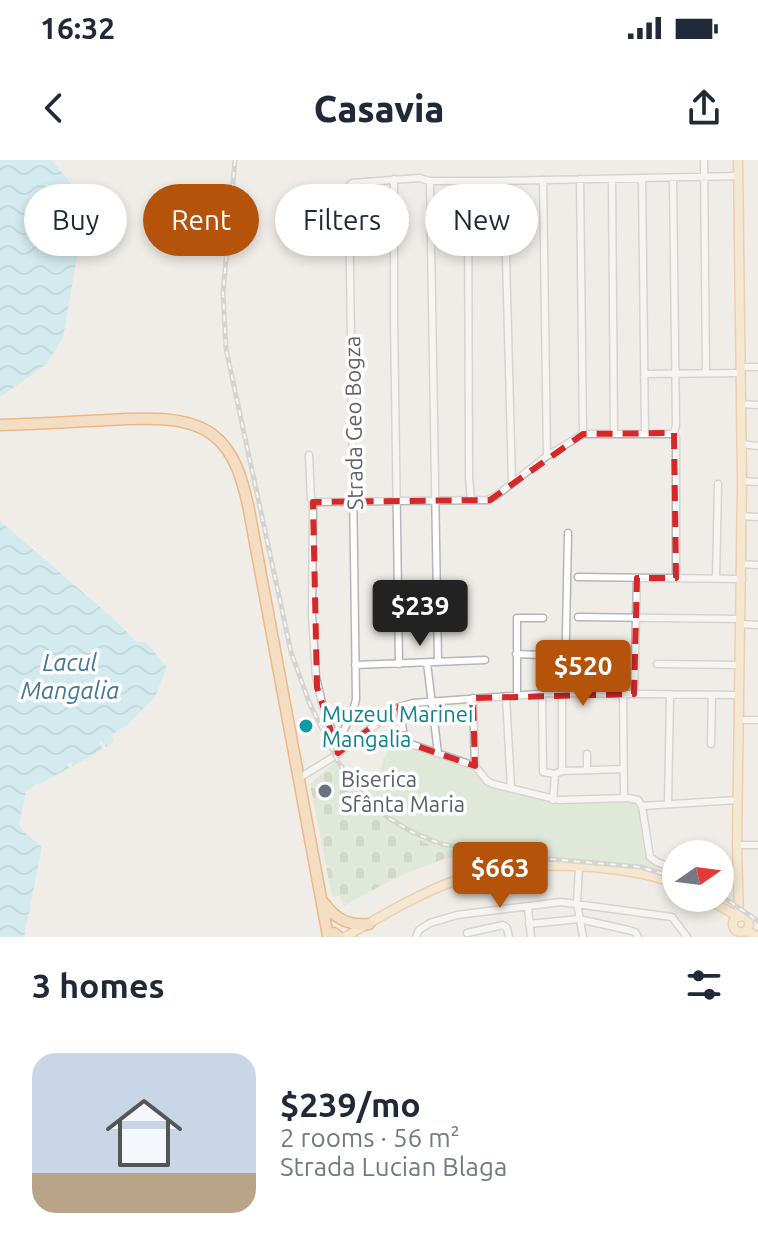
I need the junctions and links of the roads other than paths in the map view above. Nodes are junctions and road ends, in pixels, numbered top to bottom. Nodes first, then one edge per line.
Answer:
1 (704, 160) edge
2 (738, 160) edge
3 (704, 176) junction
4 (739, 176) junction
5 (642, 178) junction
6 (673, 178) junction
7 (394, 179) junction
8 (580, 179) junction
9 (612, 179) junction
10 (543, 180) junction
11 (430, 181) junction
12 (468, 181) junction
13 (504, 181) junction
14 (758, 367) edge
15 (741, 370) junction
16 (706, 373) junction
17 (645, 374) junction
18 (676, 374) junction
19 (742, 404) junction
20 (758, 405) edge
21 (0, 425) edge
22 (675, 429) junction
23 (583, 434) junction
24 (614, 434) junction
25 (645, 434) junction
26 (742, 444) junction
27 (758, 446) edge
28 (309, 455) dead end
29 (547, 456) junction
30 (742, 481) junction
31 (758, 482) edge
32 (512, 483) junction
33 (718, 484) dead end
34 (435, 500) junction
35 (471, 500) junction
36 (354, 501) junction
37 (397, 501) junction
38 (313, 502) junction
39 (742, 516) junction
40 (758, 517) edge
41 (568, 533) dead end
42 (742, 564) junction
43 (758, 565) edge
44 (578, 577) dead end
45 (637, 578) junction
46 (676, 578) junction
47 (716, 579) junction
48 (742, 579) junction
49 (578, 617) dead end
50 (543, 618) dead end
51 (636, 618) junction
52 (741, 622) junction
53 (758, 625) edge
54 (516, 654) junction
55 (542, 655) dead end
56 (485, 660) dead end
57 (438, 662) junction
58 (427, 663) junction
59 (399, 664) junction
60 (657, 664) dead end
61 (355, 665) junction
62 (740, 665) junction
63 (562, 693) junction
64 (542, 694) junction
65 (623, 694) junction
66 (634, 694) junction
67 (670, 694) junction
68 (517, 695) junction
69 (712, 695) junction
70 (739, 695) junction
71 (506, 696) junction
72 (473, 698) junction
73 (431, 702) junction
74 (399, 707) junction
75 (739, 720) junction
76 (758, 720) edge
77 (711, 744) dead end
78 (338, 750) junction
79 (438, 753) junction
80 (587, 754) dead end
81 (475, 766) junction
82 (624, 769) junction
83 (587, 770) junction
84 (558, 772) junction
85 (299, 778) junction
86 (511, 788) junction
87 (624, 798) junction
88 (553, 800) junction
89 (737, 800) junction
90 (668, 804) junction
91 (642, 806) junction
92 (737, 845) junction
93 (758, 845) edge
94 (662, 864) edge
95 (579, 867) junction
96 (662, 879) edge
97 (737, 895) junction
98 (323, 901) junction
99 (734, 902) edge
100 (577, 903) junction
101 (528, 907) junction
102 (632, 912) junction
103 (463, 915) junction
104 (579, 919) junction
105 (369, 924) junction
106 (529, 924) junction
107 (739, 926) edge
108 (628, 930) junction
109 (758, 933) edge
110 (467, 935) edge
111 (335, 936) edge
112 (417, 937) edge
113 (509, 937) edge
114 (531, 937) edge
115 (583, 937) edge
116 (638, 937) edge
117 (687, 937) edge

1 - 3 street
2 - 4 main road
3 - 4 street
3 - 6 street
3 - 16 street
4 - 15 main road
5 - 6 street
5 - 9 street
5 - 17 street
6 - 18 street
7 - 11 street
7 - 36 street, Strada Geo Bogza
7 - 37 street
8 - 9 street
8 - 10 street
8 - 23 street
9 - 24 street
10 - 13 street
10 - 29 street
11 - 12 street
11 - 34 street
12 - 13 street
12 - 35 street
13 - 32 street
14 - 15 street
15 - 16 street
15 - 19 main road
16 - 18 street
17 - 18 street
17 - 25 street
18 - 22 street
19 - 20 street
19 - 26 main road
21 - 85 highway
22 - 25 street
22 - 46 street
23 - 24 street
23 - 29 street
24 - 25 street
26 - 27 street
26 - 30 main road
28 - 38 street
29 - 32 street
30 - 31 street
30 - 39 main road
32 - 35 street
33 - 47 street
34 - 35 street
34 - 37 street
34 - 57 street
36 - 37 street
36 - 38 street
36 - 61 street, Strada Geo Bogza
37 - 59 street
38 - 78 street
39 - 40 street
39 - 42 main road
41 - 63 street
42 - 43 street
42 - 48 main road
44 - 45 street
45 - 46 street
45 - 51 street
46 - 47 street
47 - 48 street
48 - 52 main road
49 - 51 street
50 - 54 street
51 - 52 street
51 - 66 street
52 - 53 street
52 - 62 main road
54 - 55 street
54 - 68 street
56 - 57 street
57 - 58 street
58 - 59 street
58 - 73 street
59 - 61 street
60 - 62 street
61 - 78 street, Strada Geo Bogza
62 - 70 main road
63 - 64 street
63 - 65 street
63 - 84 street
64 - 68 street
64 - 84 street
65 - 66 street
65 - 82 street
66 - 67 street
67 - 69 street
67 - 90 street
68 - 71 street
69 - 70 street
69 - 77 street
70 - 75 main road
71 - 72 street
71 - 86 street
72 - 73 street
72 - 81 street
73 - 74 street
73 - 79 street
74 - 78 street
74 - 79 street
75 - 76 street
75 - 89 main road
78 - 85 street
79 - 81 street
80 - 83 street
81 - 86 street
82 - 83 street
82 - 87 street
83 - 84 street
84 - 88 street
85 - 98 highway
86 - 88 street
87 - 88 street
87 - 91 street
89 - 90 street
89 - 92 main road
90 - 91 street
91 - 94 street
92 - 93 street
92 - 97 main road
95 - 96 main road
95 - 100 street
95 - 105 main road
97 - 99 main road
97 - 107 main road
98 - 105 highway
98 - 111 highway
100 - 101 street
100 - 102 street
100 - 104 street
101 - 103 street
101 - 106 street
102 - 108 street
102 - 117 street
103 - 110 street
103 - 112 street
104 - 106 street
104 - 108 street
104 - 115 street
105 - 111 main road
106 - 114 street
107 - 109 main road
108 - 116 street
110 - 113 street

